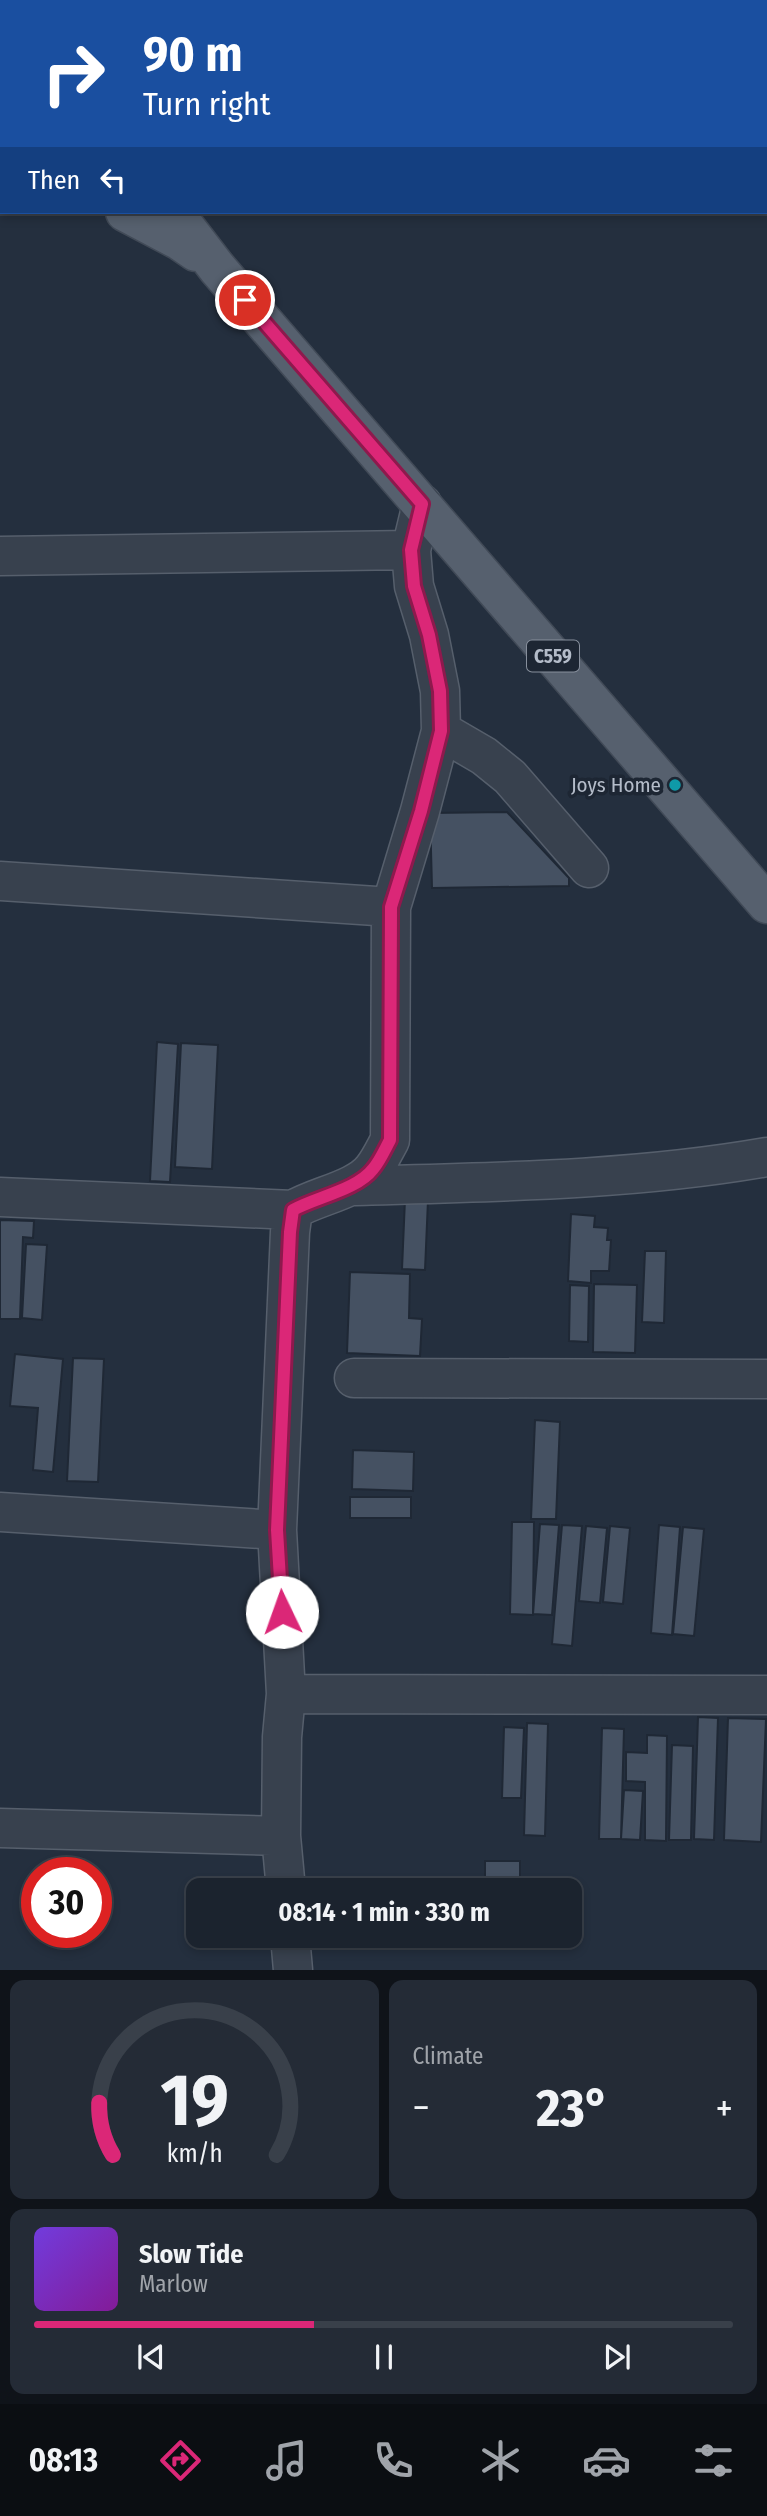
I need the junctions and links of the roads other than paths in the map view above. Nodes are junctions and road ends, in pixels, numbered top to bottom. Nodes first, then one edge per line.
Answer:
1 (129, 214) edge
2 (176, 214) edge
3 (217, 268) junction
4 (422, 504) junction
5 (411, 550) junction
6 (0, 556) edge
7 (441, 731) junction
8 (589, 868) dead end
9 (0, 881) edge
10 (767, 904) edge
11 (391, 907) junction
12 (767, 1157) edge
13 (351, 1186) junction
14 (0, 1197) edge
15 (293, 1210) junction
16 (354, 1378) dead end
17 (767, 1379) edge
18 (0, 1512) edge
19 (277, 1530) junction
20 (286, 1694) junction
21 (767, 1695) edge
22 (0, 1828) edge
23 (281, 1836) junction
24 (285, 1878) edge
25 (291, 1948) edge
26 (293, 1970) edge

1 - 3 main road
2 - 3 main road, C559
3 - 4 main road, C559
4 - 5 street
4 - 10 main road, C559
5 - 6 street
5 - 7 street
7 - 8 street
7 - 11 street
9 - 11 street
11 - 13 street
12 - 13 street
13 - 15 street
14 - 15 street
15 - 19 street
16 - 17 street
18 - 19 street
19 - 20 street
20 - 21 street
20 - 23 street
22 - 23 street
23 - 24 street
25 - 26 street

